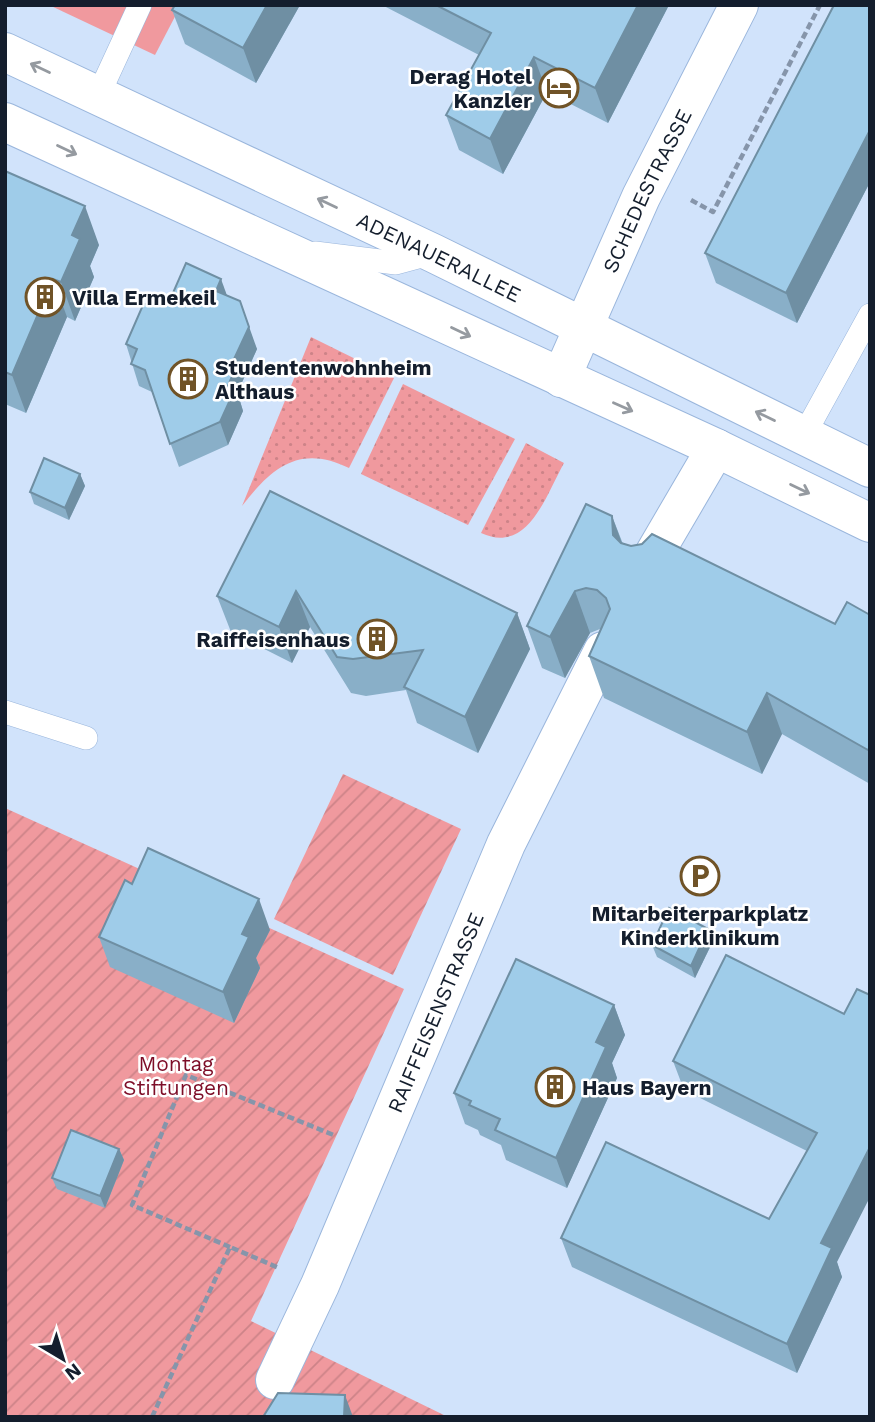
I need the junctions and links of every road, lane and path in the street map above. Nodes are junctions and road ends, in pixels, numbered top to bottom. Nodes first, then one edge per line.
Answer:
1 (140, 5) edge
2 (739, 5) edge
3 (820, 5) edge
4 (5, 52) edge
5 (98, 96) junction
6 (5, 121) edge
7 (651, 178) junction
8 (281, 248) junction
9 (433, 253) junction
10 (870, 315) edge
11 (583, 327) junction
12 (561, 378) junction
13 (804, 435) junction
14 (716, 448) junction
15 (870, 468) edge
16 (870, 523) edge
17 (648, 566) edge
18 (603, 651) edge
19 (5, 712) edge
20 (86, 738) dead end
21 (377, 1152) junction
22 (230, 1247) junction
23 (320, 1285) junction
24 (275, 1380) dead end
25 (152, 1417) edge

1 - 5 lane
2 - 7 main road, SCHEDESTRASSE
3 - 7 path
5 -> 4 main road, ADENAUERALLEE
9 -> 5 main road, ADENAUERALLEE
6 -> 8 main road
7 - 11 main road, SCHEDESTRASSE
8 - 9 lane
8 -> 12 main road
9 - 11 main road, ADENAUERALLEE
10 - 13 lane
11 - 12 main road, SCHEDESTRASSE
13 -> 11 main road, ADENAUERALLEE
12 -> 14 main road
13 - 15 main road, ADENAUERALLEE
14 -> 16 main road
14 - 17 main road
18 - 21 main road, RAIFFEISENSTRASSE
19 - 20 lane
21 - 22 path
21 - 23 main road, RAIFFEISENSTRASSE
22 - 23 path
22 - 25 path
23 - 24 main road, RAIFFEISENSTRASSE

